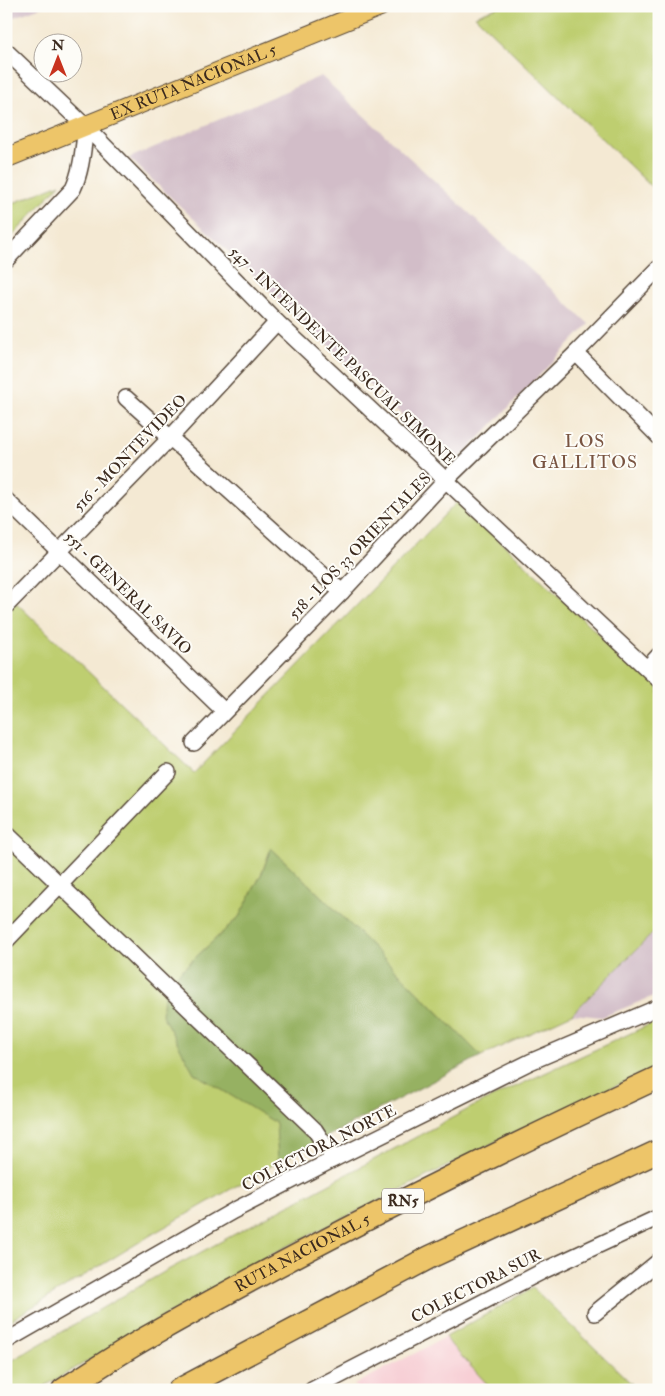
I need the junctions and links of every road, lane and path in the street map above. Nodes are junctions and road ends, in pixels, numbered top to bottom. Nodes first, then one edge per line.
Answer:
1 (381, 6) edge
2 (6, 51) edge
3 (86, 127) junction
4 (6, 158) edge
5 (6, 260) edge
6 (659, 268) edge
7 (277, 322) junction
8 (576, 354) junction
9 (126, 398) dead end
10 (659, 437) edge
11 (170, 438) junction
12 (446, 480) junction
13 (6, 500) edge
14 (60, 551) junction
15 (342, 592) junction
16 (6, 606) edge
17 (659, 655) edge
18 (647, 668) junction
19 (659, 680) edge
20 (224, 711) junction
21 (194, 743) dead end
22 (168, 772) dead end
23 (6, 833) edge
24 (60, 885) junction
25 (6, 940) edge
26 (659, 1007) edge
27 (659, 1077) edge
28 (659, 1151) edge
29 (334, 1159) junction
30 (659, 1218) edge
31 (659, 1261) edge
32 (595, 1313) dead end
33 (6, 1341) edge
34 (63, 1390) edge
35 (179, 1390) edge
36 (312, 1390) edge

1 - 3 main road, EX RUTA NACIONAL 5
2 - 3 street, 547 - INTENDENTE PASCUAL SIMONE
3 - 4 main road, EX RUTA NACIONAL 5
3 - 5 street
3 - 7 street, 547 - INTENDENTE PASCUAL SIMONE
6 - 8 street, 518 - LOS 33 ORIENTALES
7 - 11 street, 516 - MONTEVIDEO
7 - 12 street, 547 - INTENDENTE PASCUAL SIMONE
8 - 10 street
8 - 12 street, 518 - LOS 33 ORIENTALES
9 - 11 street
11 - 14 street, 516 - MONTEVIDEO
11 - 15 street
12 - 15 street, 518 - LOS 33 ORIENTALES
12 - 18 street, 547 - INTENDENTE PASCUAL SIMONE
13 - 14 street, 551 - GENERAL SAVIO
14 - 16 street, 516 - MONTEVIDEO
14 - 20 street, 551 - GENERAL SAVIO
15 - 20 street, 518 - LOS 33 ORIENTALES
17 - 18 street
18 - 19 street, 547 - INTENDENTE PASCUAL SIMONE
20 - 21 street, 518 - LOS 33 ORIENTALES
22 - 24 street
23 - 24 street
24 - 25 street
24 - 29 street
26 - 29 street, COLECTORA NORTE
27 - 34 highway, RUTA NACIONAL 5 / RN5
28 - 35 highway
29 - 33 street, COLECTORA NORTE
30 - 36 street, COLECTORA SUR
31 - 32 street

